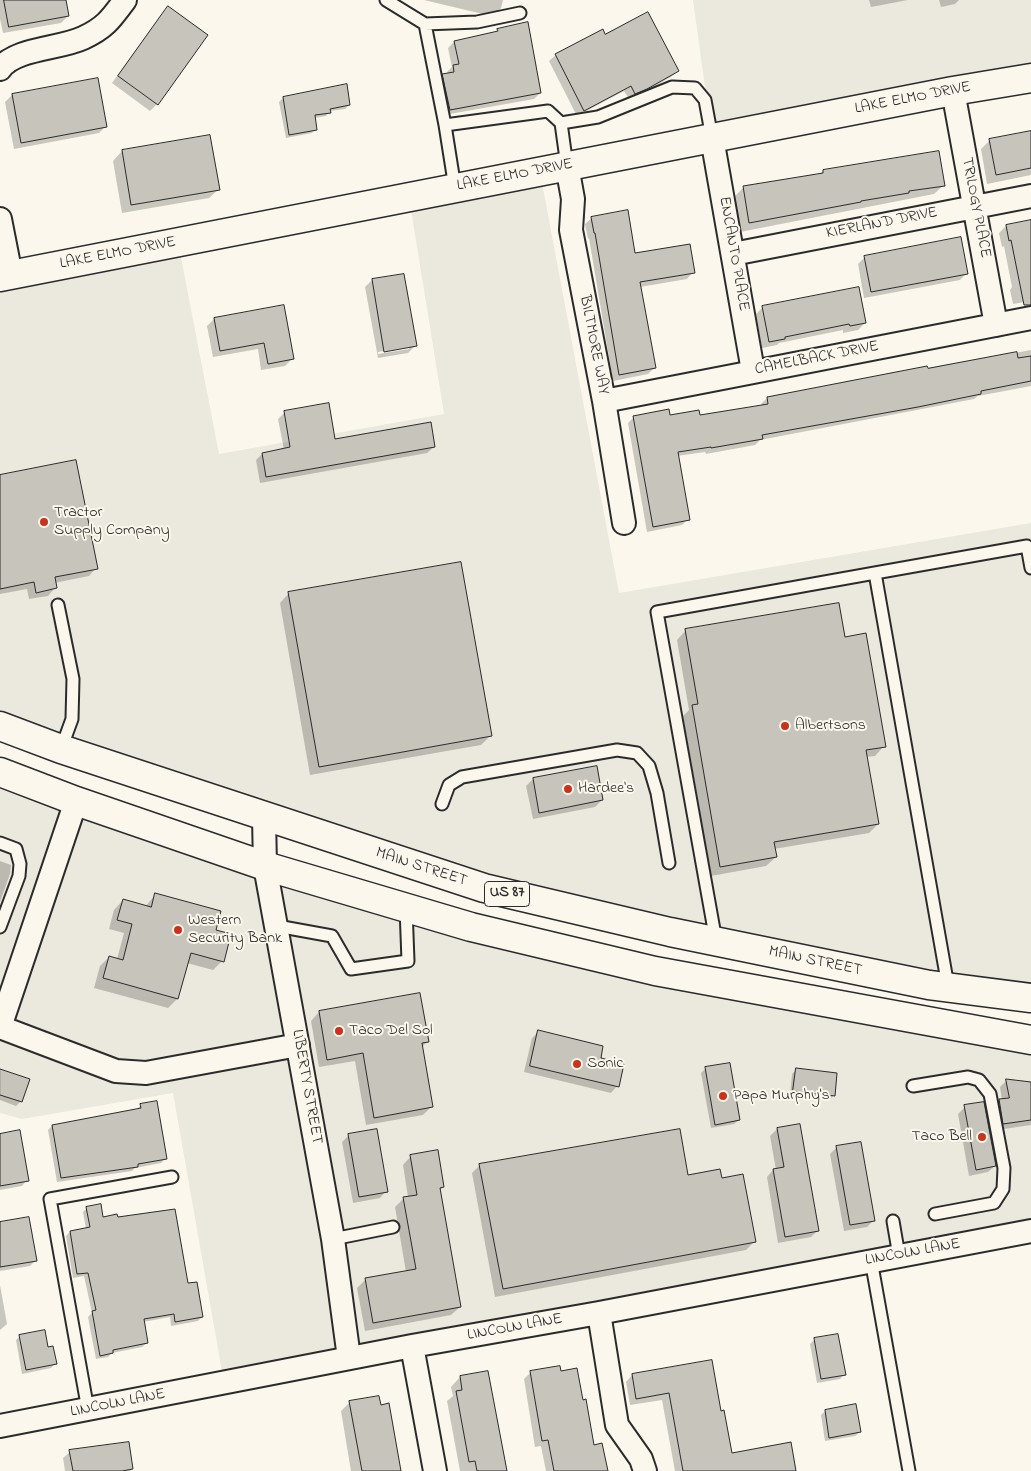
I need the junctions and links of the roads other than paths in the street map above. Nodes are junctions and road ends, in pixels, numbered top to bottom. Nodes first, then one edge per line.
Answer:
1 (125, 0) edge
2 (386, 0) edge
3 (520, 13) dead end
4 (425, 24) junction
5 (0, 69) edge
6 (1031, 78) edge
7 (952, 91) junction
8 (561, 122) junction
9 (445, 125) junction
10 (712, 138) junction
11 (567, 166) junction
12 (455, 188) junction
13 (1031, 196) edge
14 (975, 206) junction
15 (0, 219) edge
16 (733, 254) junction
17 (6, 276) edge
18 (1031, 318) edge
19 (996, 325) junction
20 (753, 371) junction
21 (604, 401) junction
22 (624, 523) dead end
23 (1029, 546) edge
24 (1031, 568) edge
25 (875, 573) junction
26 (58, 605) dead end
27 (0, 726) edge
28 (61, 749) junction
29 (0, 772) edge
30 (76, 801) junction
31 (442, 804) dead end
32 (264, 817) junction
33 (0, 843) edge
34 (669, 863) dead end
35 (265, 866) junction
36 (406, 908) junction
37 (277, 926) junction
38 (0, 927) edge
39 (716, 941) junction
40 (948, 988) junction
41 (1031, 998) edge
42 (0, 1027) edge
43 (1031, 1040) edge
44 (298, 1045) junction
45 (913, 1086) dead end
46 (172, 1177) dead end
47 (934, 1214) dead end
48 (893, 1221) dead end
49 (393, 1227) dead end
50 (1031, 1232) edge
51 (333, 1239) junction
52 (898, 1256) junction
53 (872, 1260) junction
54 (599, 1313) junction
55 (412, 1346) junction
56 (349, 1358) junction
57 (88, 1410) junction
58 (0, 1426) edge
59 (435, 1471) edge
60 (645, 1471) edge
61 (910, 1471) edge

1 - 5 street
2 - 4 lane
3 - 4 lane
4 - 9 lane
6 - 7 main road, LAKE ELMO DRIVE
7 - 10 main road, LAKE ELMO DRIVE
7 - 14 street, TRILOGY PLACE
8 - 9 lane
8 - 10 lane
8 - 11 lane
9 - 12 lane
10 - 11 main road, LAKE ELMO DRIVE
10 - 16 street, ENCANTO PLACE
11 - 12 main road, LAKE ELMO DRIVE
11 - 21 street, BILTMORE WAY
12 - 17 main road, LAKE ELMO DRIVE
13 - 14 street, KIERLAND DRIVE
14 - 16 street, KIERLAND DRIVE
14 - 19 street, TRILOGY PLACE
15 - 17 street
16 - 20 street, ENCANTO PLACE
18 - 19 street, CAMELBACK DRIVE
19 - 20 street, CAMELBACK DRIVE
20 - 21 street, CAMELBACK DRIVE
21 - 22 street, BILTMORE WAY
23 - 24 lane
23 - 25 lane
25 - 39 lane
25 - 40 lane
26 - 28 lane
27 - 28 main road, MAIN STREET / US 87
28 - 32 main road, MAIN STREET / US 87
29 - 30 main road, US 87
30 - 35 main road, US 87
30 - 42 street
31 - 34 lane
32 - 35 street, LIBERTY STREET
32 - 39 main road, MAIN STREET / US 87
33 - 38 lane
35 - 36 main road, US 87
35 - 37 street, LIBERTY STREET
36 - 37 lane
36 - 43 main road, US 87
37 - 44 street, LIBERTY STREET
39 - 40 main road, MAIN STREET / US 87
40 - 41 main road, MAIN STREET / US 87
42 - 44 street
44 - 51 street, LIBERTY STREET
45 - 47 lane
46 - 57 lane
48 - 52 lane
49 - 51 lane
50 - 52 street, LINCOLN LANE
51 - 56 street, LIBERTY STREET
52 - 53 street, LINCOLN LANE
53 - 54 street, LINCOLN LANE
53 - 61 lane
54 - 55 street, LINCOLN LANE
54 - 60 street
55 - 56 street, LINCOLN LANE
55 - 59 street
56 - 57 street, LINCOLN LANE
57 - 58 street, LINCOLN LANE

